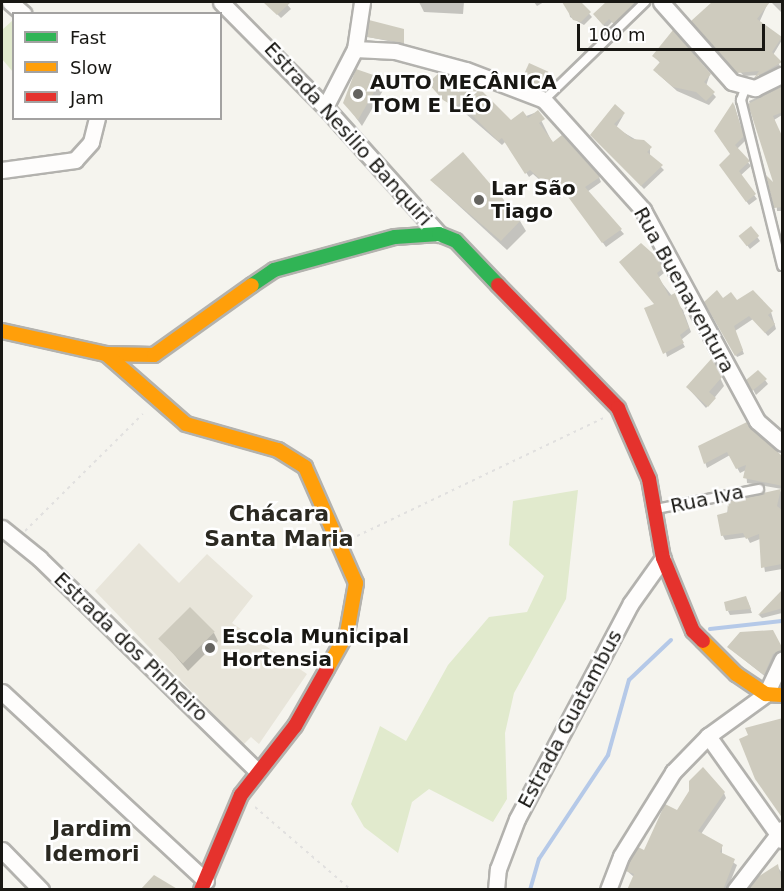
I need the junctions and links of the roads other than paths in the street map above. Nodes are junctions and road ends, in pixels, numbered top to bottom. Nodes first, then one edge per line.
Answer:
1 (10, 2) edge
2 (221, 2) edge
3 (362, 2) edge
4 (645, 2) edge
5 (661, 2) edge
6 (22, 12) edge
7 (355, 49) junction
8 (783, 75) edge
9 (745, 89) junction
10 (544, 100) junction
11 (325, 107) junction
12 (96, 120) edge
13 (2, 170) edge
14 (439, 234) junction
15 (783, 266) edge
16 (2, 331) edge
17 (106, 354) junction
18 (783, 443) edge
19 (759, 489) dead end
20 (655, 510) junction
21 (2, 528) edge
22 (663, 558) junction
23 (783, 658) edge
24 (2, 692) edge
25 (766, 694) junction
26 (783, 695) edge
27 (708, 736) junction
28 (257, 771) junction
29 (780, 833) edge
30 (2, 850) edge
31 (30, 884) edge
32 (204, 885) edge
33 (40, 890) edge
34 (496, 890) edge
35 (608, 890) edge
36 (735, 890) edge

1 - 6 street
2 - 11 street, Estrada Nesilio Banquiri
3 - 7 street
4 - 10 lane
5 - 9 street
7 - 10 street, Rua Buenaventura
7 - 11 street
8 - 9 street
9 - 15 lane
10 - 18 street, Rua Buenaventura
11 - 14 street, Estrada Nesilio Banquiri
12 - 13 street
14 - 17 street
14 - 20 street, Estrada Nesilio Banquiri
16 - 17 street
17 - 28 street
19 - 20 lane, Rua Iva
20 - 22 street, Estrada Nesilio Banquiri
21 - 28 street, Estrada dos Pinheiro
22 - 25 street, Estrada Nesilio Banquiri
22 - 34 street, Estrada Guatambus
23 - 25 street
24 - 32 street
25 - 26 street
25 - 27 street
27 - 29 street
27 - 35 street
28 - 32 street
29 - 36 street
30 - 31 street
31 - 33 street

